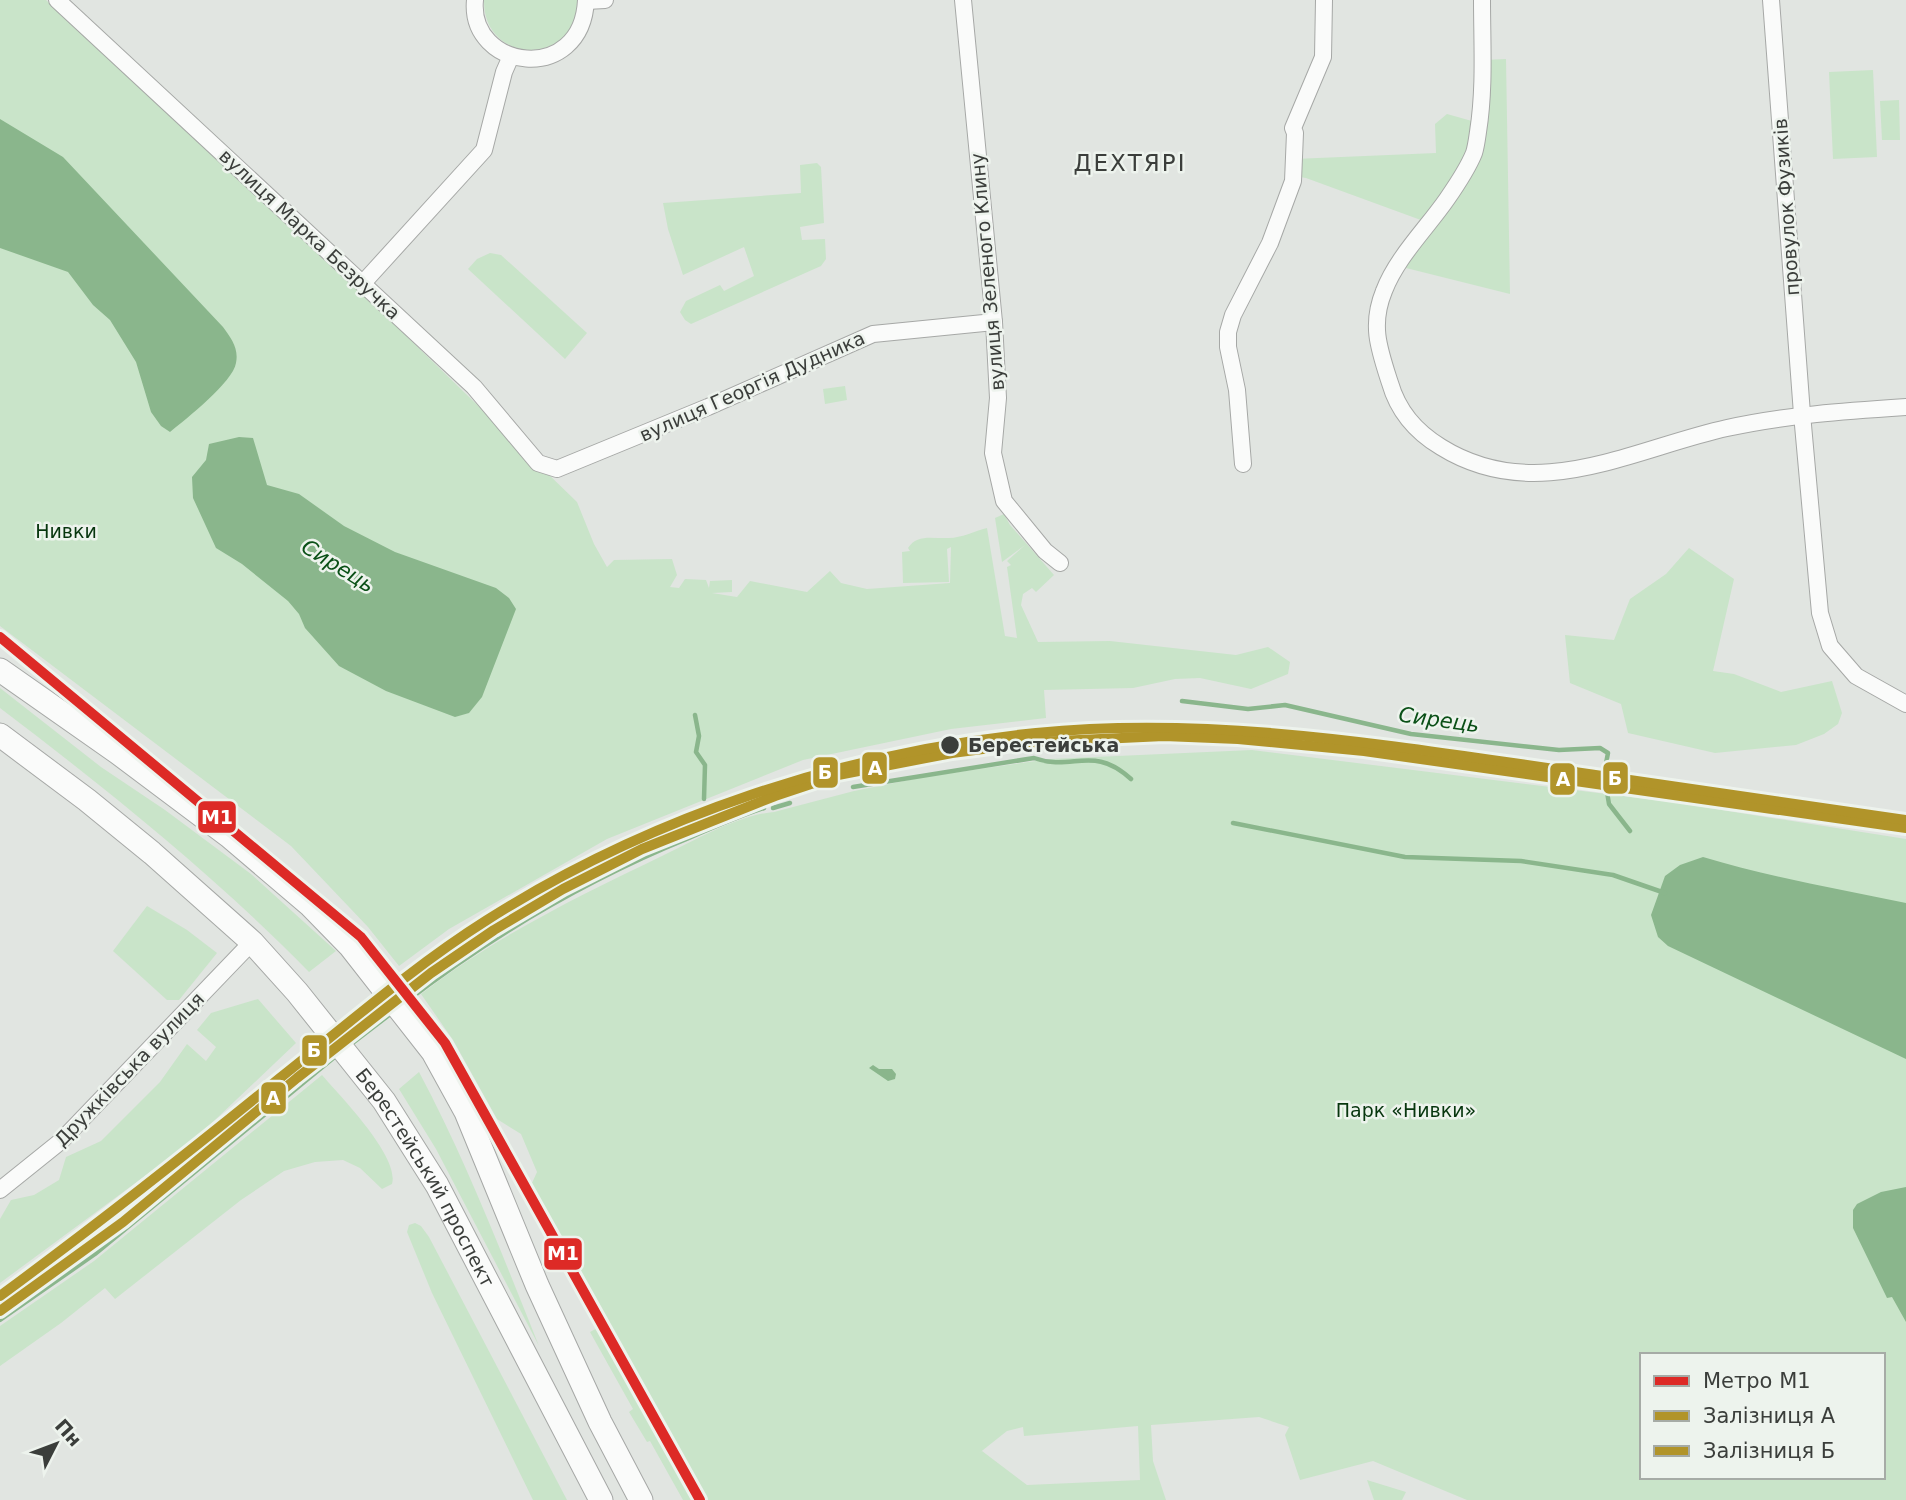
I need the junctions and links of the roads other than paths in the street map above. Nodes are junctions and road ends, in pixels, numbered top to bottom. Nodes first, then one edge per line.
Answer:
1 (57, 0) edge
2 (475, 0) edge
3 (586, 0) edge
4 (605, 0) edge
5 (963, 0) edge
6 (1324, 0) edge
7 (1482, 0) edge
8 (1771, 0) edge
9 (511, 56) junction
10 (363, 283) junction
11 (994, 322) junction
12 (1906, 407) edge
13 (1802, 414) junction
14 (1243, 464) dead end
15 (557, 469) joint
16 (1060, 563) dead end
17 (0, 670) edge
18 (1906, 704) edge
19 (0, 735) edge
20 (252, 942) junction
21 (0, 1190) edge
22 (601, 1500) edge
23 (641, 1500) edge

1 - 10 street, вулиця Марка Безручка
2 - 9 street
3 - 4 street
3 - 9 street
5 - 11 street, вулиця Зеленого Клину
6 - 14 street
7 - 13 street
8 - 13 street, провулок Фузиків
9 - 10 street
10 - 15 street, вулиця Марка Безручка
11 - 15 street, вулиця Георгія Дудника
11 - 16 street, вулиця Зеленого Клину
12 - 13 street
13 - 18 street, провулок Фузиків
17 - 23 main road
19 - 20 main road, Берестейський проспект
20 - 21 street, Дружківська вулиця
20 - 22 main road, Берестейський проспект

